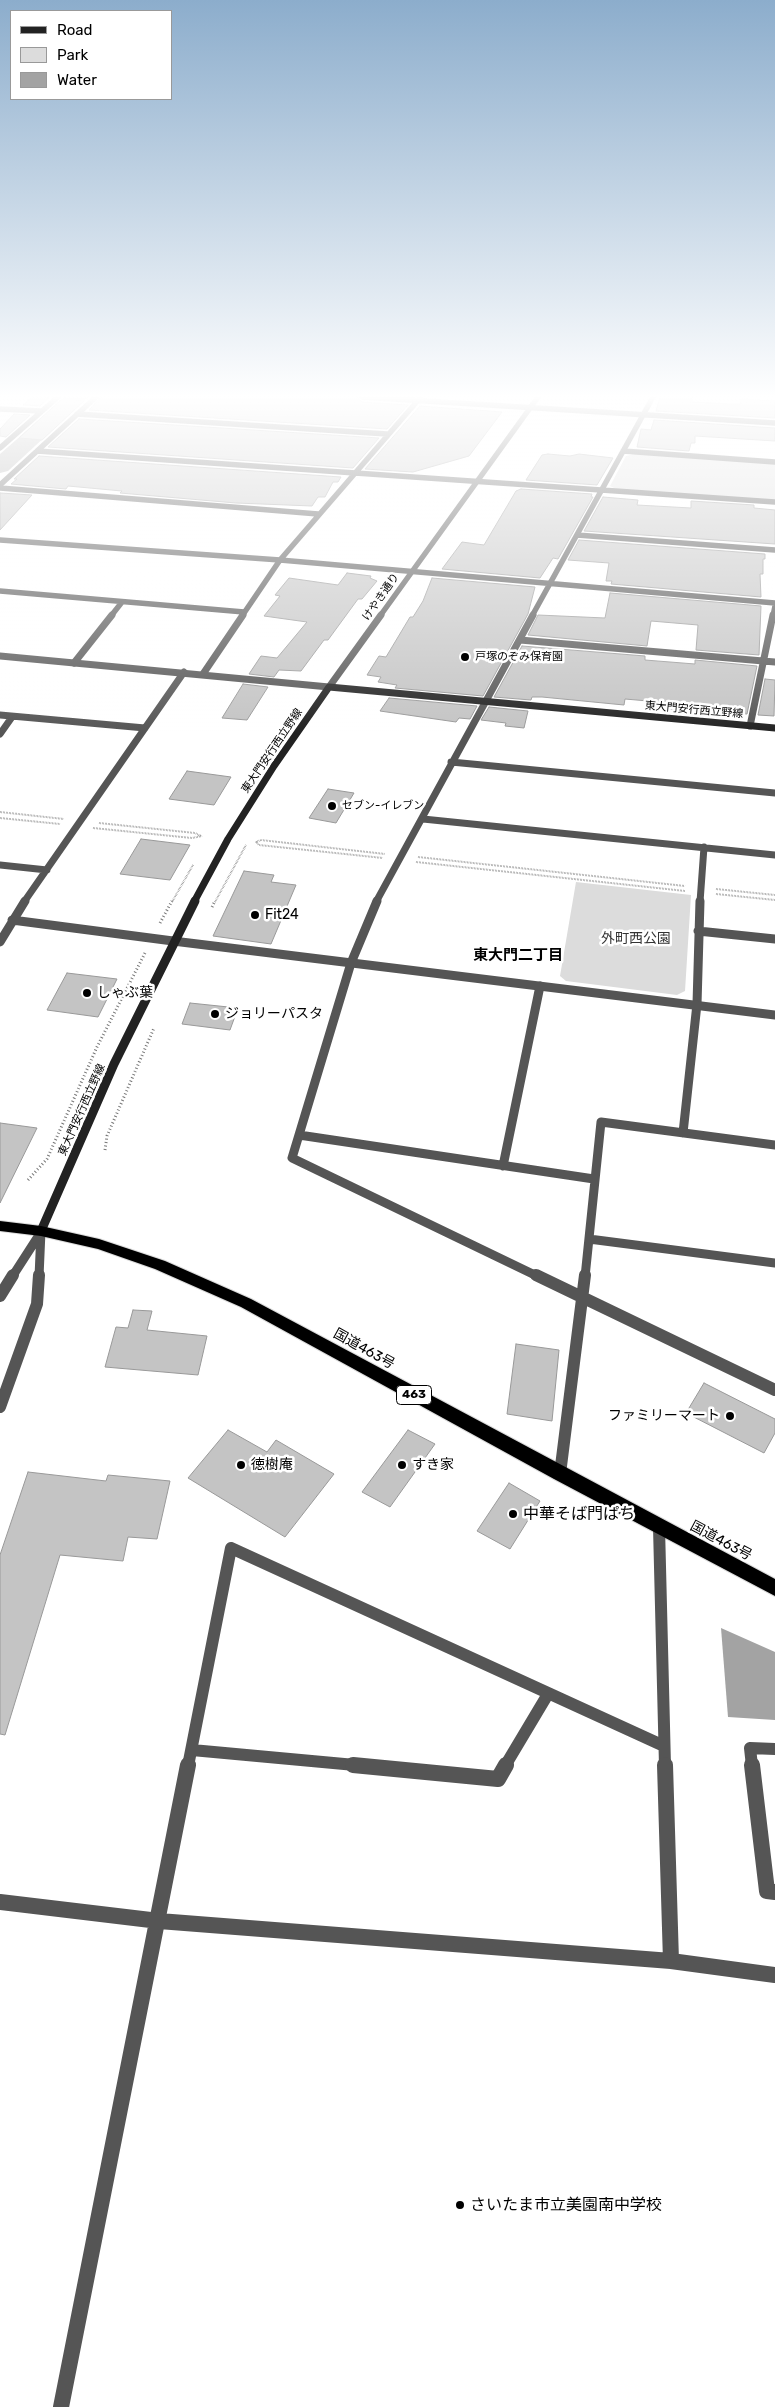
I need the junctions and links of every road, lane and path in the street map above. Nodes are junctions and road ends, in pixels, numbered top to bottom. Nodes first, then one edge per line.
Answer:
1 (263, 509) edge
2 (322, 509) edge
3 (456, 509) edge
4 (591, 509) edge
5 (318, 514) junction
6 (577, 535) junction
7 (0, 540) edge
8 (775, 550) edge
9 (280, 560) junction
10 (411, 573) junction
11 (549, 585) junction
12 (0, 592) edge
13 (122, 602) junction
14 (775, 605) edge
15 (244, 612) junction
16 (520, 640) junction
17 (0, 656) edge
18 (764, 661) junction
19 (775, 662) edge
20 (74, 663) junction
21 (184, 672) junction
22 (203, 674) junction
23 (329, 687) junction
24 (484, 702) junction
25 (0, 715) edge
26 (12, 717) junction
27 (750, 726) junction
28 (145, 728) junction
29 (775, 728) edge
30 (0, 734) edge
31 (451, 762) junction
32 (775, 793) edge
33 (0, 812) edge
34 (0, 818) edge
35 (65, 819) dead end
36 (423, 819) junction
37 (91, 822) dead end
38 (61, 824) dead end
39 (88, 827) dead end
40 (248, 841) dead end
41 (256, 842) dead end
42 (704, 847) junction
43 (775, 855) edge
44 (390, 856) dead end
45 (410, 856) dead end
46 (407, 861) dead end
47 (0, 865) edge
48 (47, 870) junction
49 (690, 886) dead end
50 (712, 888) dead end
51 (690, 891) dead end
52 (711, 893) dead end
53 (775, 895) edge
54 (775, 900) edge
55 (209, 913) dead end
56 (12, 920) junction
57 (698, 931) junction
58 (775, 940) edge
59 (173, 941) junction
60 (0, 942) edge
61 (351, 964) junction
62 (540, 986) junction
63 (697, 1004) junction
64 (775, 1015) edge
65 (154, 1027) dead end
66 (684, 1133) junction
67 (299, 1135) junction
68 (775, 1145) edge
69 (105, 1150) dead end
70 (503, 1166) junction
71 (594, 1179) junction
72 (0, 1226) edge
73 (42, 1231) junction
74 (589, 1239) junction
75 (775, 1264) edge
76 (0, 1296) edge
77 (584, 1298) junction
78 (775, 1390) edge
79 (0, 1407) edge
80 (560, 1474) junction
81 (660, 1527) junction
82 (775, 1588) edge
83 (548, 1694) junction
84 (664, 1746) junction
85 (775, 1749) edge
86 (192, 1750) junction
87 (775, 1892) edge
88 (0, 1902) edge
89 (159, 1921) junction
90 (671, 1961) junction
91 (775, 1975) edge
92 (62, 2407) edge

1 - 5 street
2 - 5 street
3 - 10 street, けやき通り
4 - 6 street
5 - 9 street
6 - 8 street
6 - 11 street
7 - 9 street
9 - 10 street
9 - 15 street
10 - 11 street
10 - 23 street, けやき通り
11 - 14 street
11 - 16 street
12 - 13 street
13 - 15 street
13 - 20 street
14 - 18 street
15 - 22 street
16 - 18 street
16 - 24 street
17 - 20 street
18 - 19 street
18 - 27 street
20 - 21 street
21 - 22 street
21 - 28 street
22 - 23 street
23 - 24 main road, 東大門安行西立野線
23 - 59 main road, 東大門安行西立野線
24 - 27 main road, 東大門安行西立野線
24 - 31 street
25 - 26 street
26 - 28 street
26 - 30 street
27 - 29 main road, 東大門安行西立野線
28 - 48 street
31 - 32 street
31 - 36 street
33 - 35 path
34 - 38 path
36 - 42 street
36 - 61 street
37 - 39 path
40 - 55 path
41 - 44 path
42 - 43 street
42 - 57 street
45 - 49 path
46 - 51 path
47 - 48 street
48 - 56 street
50 - 53 path
52 - 54 path
56 - 59 street
56 - 60 street
57 - 58 street
57 - 63 street
59 - 61 street
59 - 73 main road, 東大門安行西立野線
61 - 62 street
61 - 67 street
62 - 63 street
62 - 70 street
63 - 64 street
63 - 66 street
65 - 69 path
66 - 68 street
66 - 71 street
67 - 70 street
67 - 77 street
70 - 71 street
71 - 74 street
72 - 73 highway, 国道463号 / 463
73 - 76 street
73 - 79 street
73 - 80 highway, 国道463号 / 463
74 - 75 street
74 - 77 street
77 - 78 street
77 - 80 street
80 - 81 highway, 国道463号 / 463
81 - 82 highway, 国道463号 / 463
81 - 84 street
83 - 84 street
83 - 86 street
83 - 86 street
84 - 90 street
85 - 87 street
86 - 89 street
88 - 89 street
89 - 90 street
89 - 92 street
90 - 91 street

